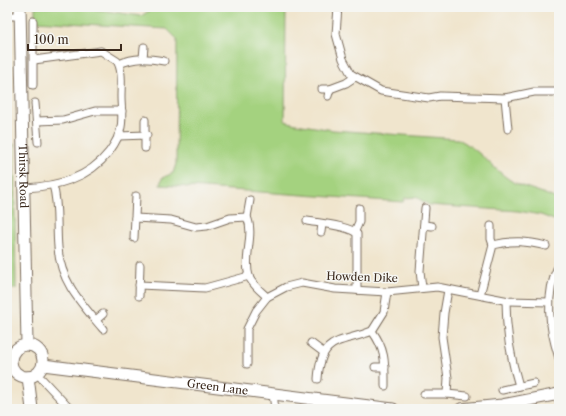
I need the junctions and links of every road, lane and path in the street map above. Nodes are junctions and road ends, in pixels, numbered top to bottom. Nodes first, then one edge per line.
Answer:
1 (338, 7) edge
2 (20, 12) edge
3 (7, 16) edge
4 (33, 21) dead end
5 (144, 47) dead end
6 (143, 58) junction
7 (34, 60) junction
8 (164, 61) dead end
9 (119, 64) junction
10 (355, 77) junction
11 (33, 85) dead end
12 (330, 88) junction
13 (322, 89) dead end
14 (559, 92) edge
15 (328, 96) dead end
16 (505, 98) junction
17 (35, 103) dead end
18 (122, 111) junction
19 (507, 119) junction
20 (145, 120) dead end
21 (37, 121) junction
22 (498, 123) dead end
23 (508, 129) dead end
24 (147, 135) junction
25 (118, 136) junction
26 (38, 142) dead end
27 (146, 148) dead end
28 (53, 185) junction
29 (25, 188) junction
30 (136, 196) dead end
31 (250, 200) dead end
32 (359, 208) dead end
33 (425, 208) dead end
34 (247, 217) junction
35 (135, 218) junction
36 (307, 221) dead end
37 (322, 224) junction
38 (424, 225) junction
39 (432, 226) dead end
40 (491, 226) dead end
41 (355, 231) junction
42 (321, 232) dead end
43 (134, 238) dead end
44 (493, 244) junction
45 (546, 246) dead end
46 (559, 264) edge
47 (140, 265) dead end
48 (249, 276) junction
49 (140, 285) junction
50 (422, 288) junction
51 (357, 290) junction
52 (448, 290) junction
53 (386, 292) junction
54 (480, 295) junction
55 (138, 296) dead end
56 (267, 297) junction
57 (506, 300) junction
58 (549, 302) junction
59 (103, 314) dead end
60 (96, 320) junction
61 (103, 329) dead end
62 (372, 331) junction
63 (311, 343) dead end
64 (27, 344) junction
65 (323, 352) junction
66 (559, 358) edge
67 (244, 359) dead end
68 (9, 363) edge
69 (43, 365) junction
70 (375, 367) dead end
71 (384, 367) junction
72 (28, 377) junction
73 (42, 379) dead end
74 (318, 379) dead end
75 (534, 383) dead end
76 (385, 386) dead end
77 (519, 386) junction
78 (502, 390) dead end
79 (273, 394) junction
80 (424, 394) dead end
81 (447, 394) junction
82 (559, 394) edge
83 (467, 396) dead end
84 (32, 409) edge
85 (70, 409) edge
86 (275, 409) edge
87 (393, 409) edge
88 (461, 409) edge

1 - 10 street
2 - 3 street
2 - 29 main road, Thirsk Road
4 - 7 street
5 - 6 street
6 - 8 street
6 - 9 street
7 - 9 street
7 - 11 street
9 - 18 street
10 - 12 street
10 - 16 street
12 - 13 street
12 - 15 street
14 - 16 street
16 - 19 street
17 - 21 street
18 - 21 street
18 - 25 street
19 - 22 street
19 - 23 street
20 - 24 street
21 - 26 street
24 - 25 street
24 - 27 street
25 - 28 street
28 - 29 street
28 - 60 street
29 - 64 main road, Thirsk Road
30 - 35 street
31 - 34 street
32 - 41 street
33 - 38 street
34 - 35 street
34 - 48 street
35 - 43 street
36 - 37 street
37 - 41 street
37 - 42 street
38 - 39 street
38 - 50 street
40 - 44 street
41 - 51 street
44 - 45 street
44 - 54 street
46 - 58 street
47 - 49 street
48 - 49 street
48 - 56 street
49 - 55 street
50 - 52 street, Howden Dike
50 - 53 street, Howden Dike
51 - 53 street, Howden Dike
51 - 56 street, Howden Dike
52 - 54 street, Howden Dike
52 - 81 street
53 - 62 street
54 - 57 street, Howden Dike
56 - 67 street, Howden Dike
57 - 58 street, Howden Dike
57 - 77 street
58 - 66 street
59 - 60 street
60 - 61 street
62 - 65 street
62 - 71 street
63 - 65 street
64 - 68 main road
64 - 69 main road
65 - 74 street
68 - 72 main road
69 - 72 main road
69 - 79 main road, Green Lane
70 - 71 street
71 - 76 street
72 - 84 main road
73 - 85 street
75 - 77 street
77 - 78 street
79 - 86 street
79 - 87 main road, Green Lane
80 - 81 street
81 - 83 street
82 - 88 main road

